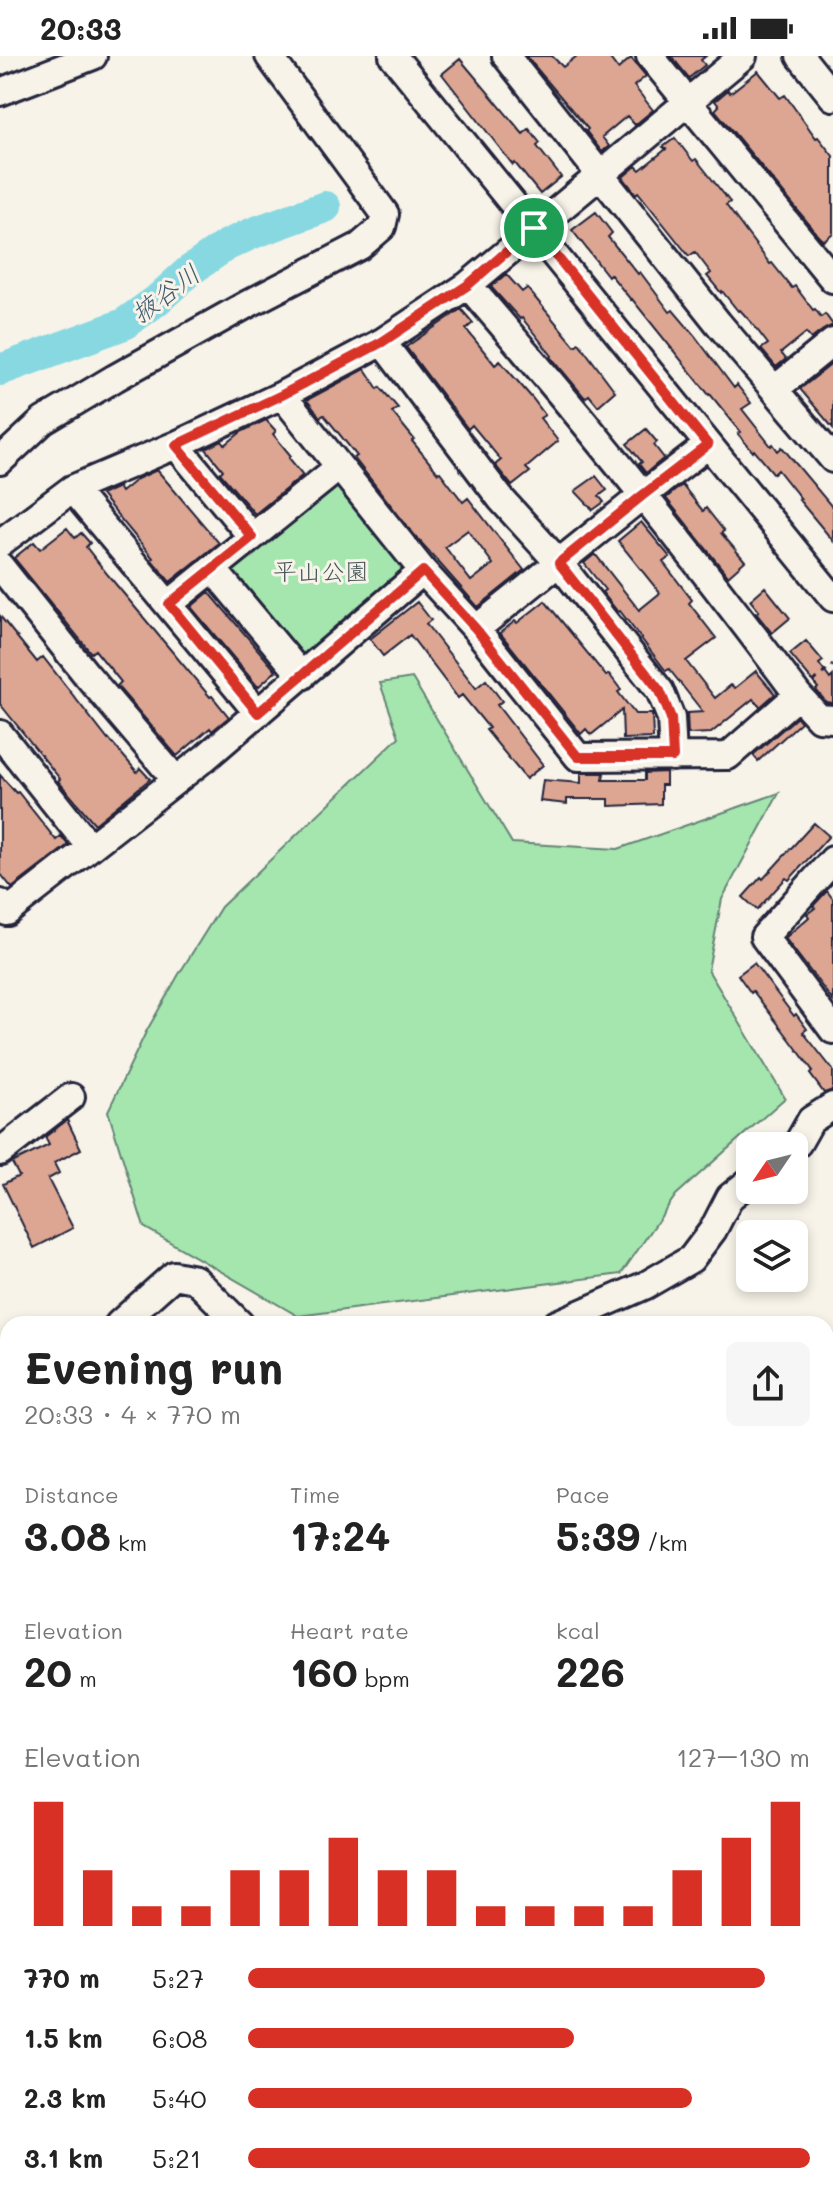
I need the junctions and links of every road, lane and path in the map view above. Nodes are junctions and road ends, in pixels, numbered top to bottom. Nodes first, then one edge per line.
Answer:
1 (93, 56) edge
2 (269, 56) edge
3 (393, 56) edge
4 (506, 56) edge
5 (650, 56) edge
6 (743, 56) edge
7 (800, 56) edge
8 (0, 92) edge
9 (833, 97) edge
10 (688, 103) junction
11 (602, 175) junction
12 (534, 228) junction
13 (833, 279) edge
14 (468, 285) junction
15 (382, 342) junction
16 (833, 342) edge
17 (775, 389) junction
18 (282, 395) junction
19 (176, 445) junction
20 (708, 445) junction
21 (833, 459) edge
22 (0, 461) edge
23 (339, 467) junction
24 (72, 489) junction
25 (643, 495) junction
26 (252, 537) junction
27 (0, 543) edge
28 (559, 563) junction
29 (0, 566) edge
30 (212, 568) junction
31 (423, 571) junction
32 (833, 598) edge
33 (169, 604) junction
34 (476, 629) junction
35 (302, 676) junction
36 (798, 695) junction
37 (258, 713) junction
38 (833, 719) edge
39 (0, 734) edge
40 (673, 757) junction
41 (176, 780) junction
42 (90, 847) junction
43 (831, 868) edge
44 (0, 903) edge
45 (833, 1030) edge
46 (71, 1097) dead end
47 (833, 1106) edge
48 (804, 1132) edge
49 (0, 1152) edge
50 (736, 1192) edge
51 (128, 1316) edge
52 (232, 1316) edge
53 (575, 1316) edge

1 - 8 street
2 - 22 street
3 - 12 street
4 - 11 street
5 - 10 street
6 - 10 street
7 - 9 street
10 - 11 street
10 - 13 street
11 - 12 street
11 - 17 street
12 - 14 street
12 - 20 street
14 - 15 street
14 - 25 street
15 - 18 street
15 - 28 street
16 - 17 street
17 - 21 street
18 - 19 street
18 - 23 street
19 - 24 street
19 - 26 street
20 - 25 street
20 - 32 street
23 - 26 street
23 - 31 street
24 - 27 street
24 - 33 street
25 - 28 street
25 - 36 street
26 - 30 street
28 - 34 street
28 - 40 street
29 - 41 street
30 - 33 street
30 - 35 street
31 - 34 street
31 - 35 street
33 - 37 street
34 - 40 street
35 - 37 street
36 - 38 street
36 - 40 street
37 - 41 street
39 - 42 street
41 - 42 street
42 - 44 street
43 - 45 street
46 - 49 street
47 - 48 street
50 - 53 street
51 - 52 street

